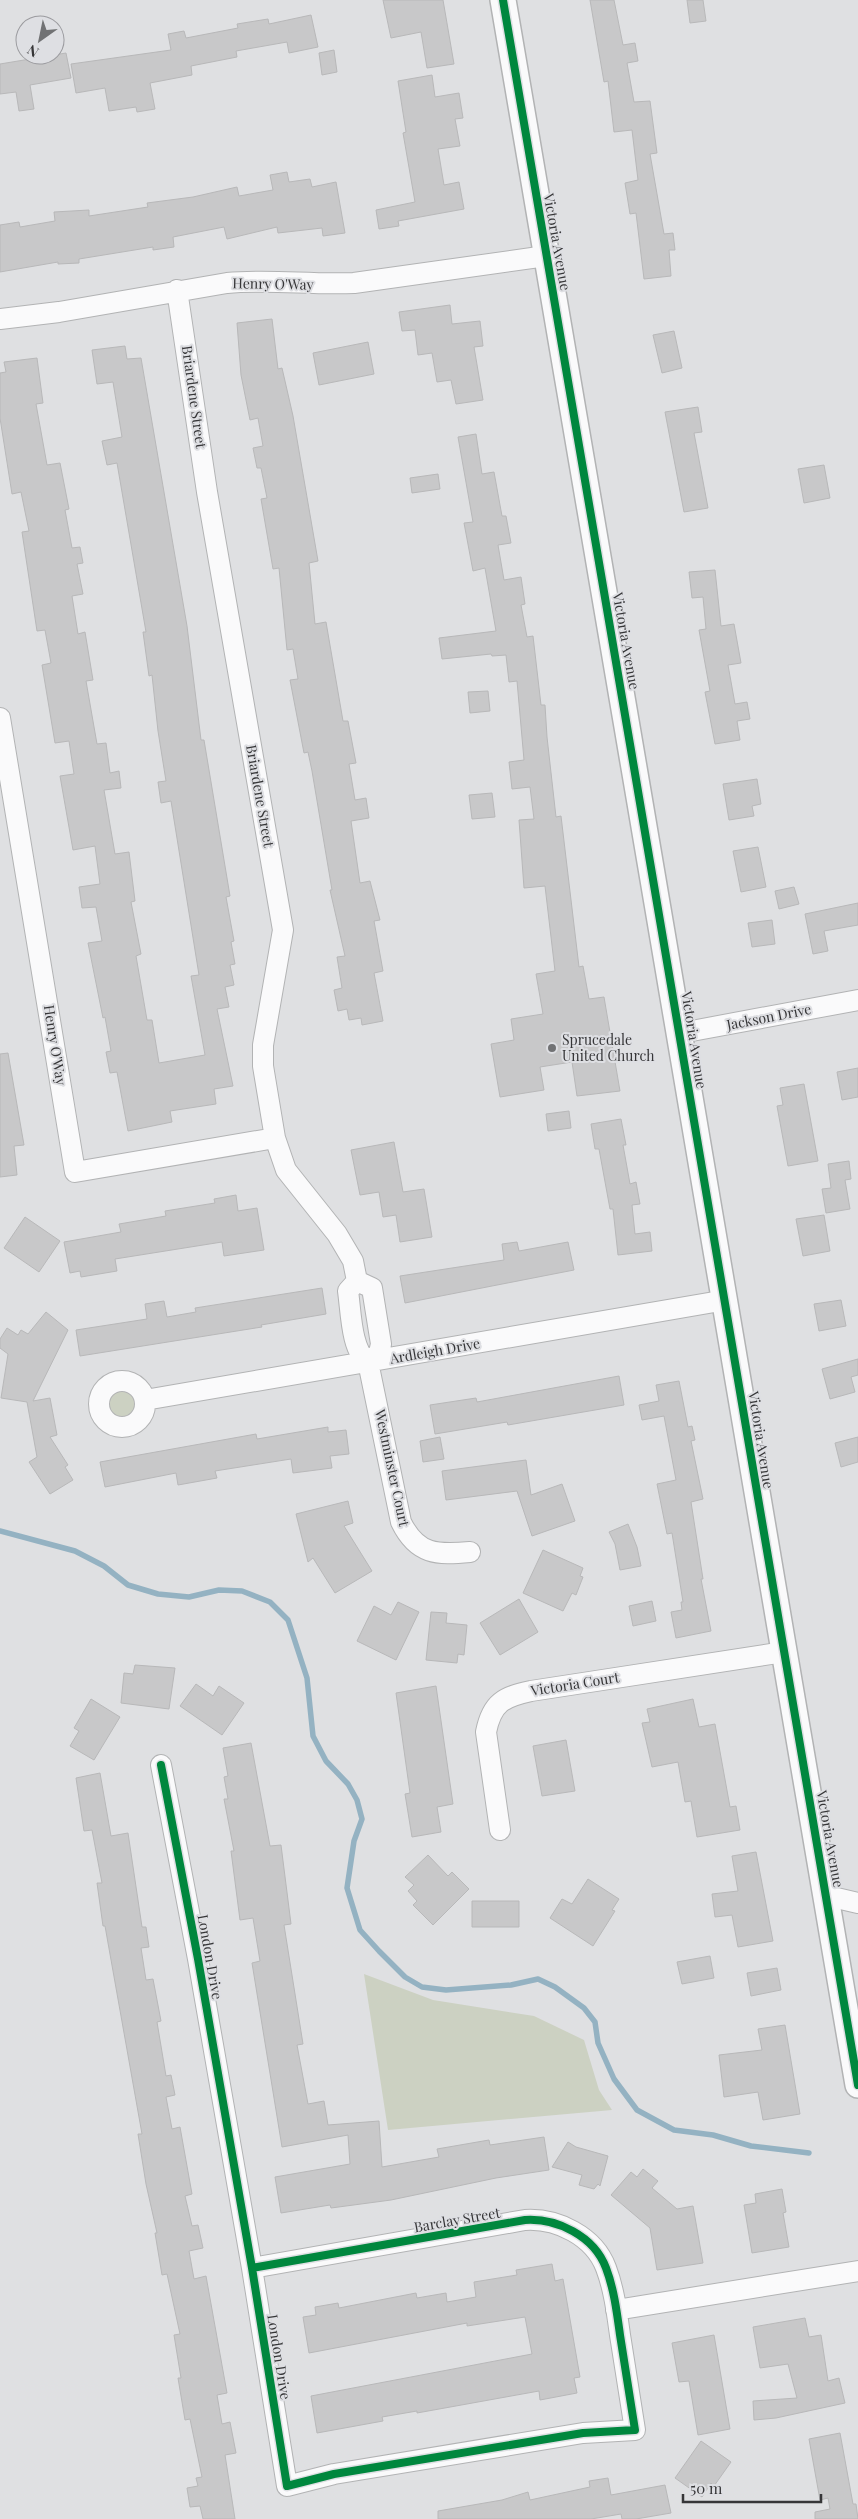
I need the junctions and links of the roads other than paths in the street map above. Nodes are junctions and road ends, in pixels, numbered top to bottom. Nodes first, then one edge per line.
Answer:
1 (503, 0) edge
2 (546, 256) junction
3 (177, 290) junction
4 (0, 319) edge
5 (0, 718) edge
6 (858, 1000) edge
7 (681, 1033) junction
8 (275, 1138) junction
9 (726, 1300) junction
10 (368, 1362) junction
11 (145, 1400) dead end
12 (470, 1552) dead end
13 (784, 1652) junction
14 (161, 1765) dead end
15 (500, 1830) dead end
16 (828, 1896) junction
17 (858, 1903) edge
18 (858, 2085) edge
19 (252, 2268) junction
20 (858, 2271) edge
21 (616, 2310) junction

1 - 2 street, Victoria Avenue
2 - 3 street, Henry O'Way
2 - 7 street, Victoria Avenue
3 - 4 street, Henry O'Way
3 - 8 street, Briardene Street
5 - 8 street, Henry O'Way
6 - 7 street, Jackson Drive
7 - 9 street, Victoria Avenue
8 - 10 street, Briardene Street
9 - 10 street, Ardleigh Drive
9 - 13 street, Victoria Avenue
10 - 11 street, Ardleigh Drive
10 - 12 street, Westminster Court
13 - 15 street, Victoria Court
13 - 16 street, Victoria Avenue
14 - 19 street, London Drive
16 - 17 street
16 - 18 street, Victoria Avenue
19 - 21 street, Barclay Street
19 - 21 street, London Drive
20 - 21 street

